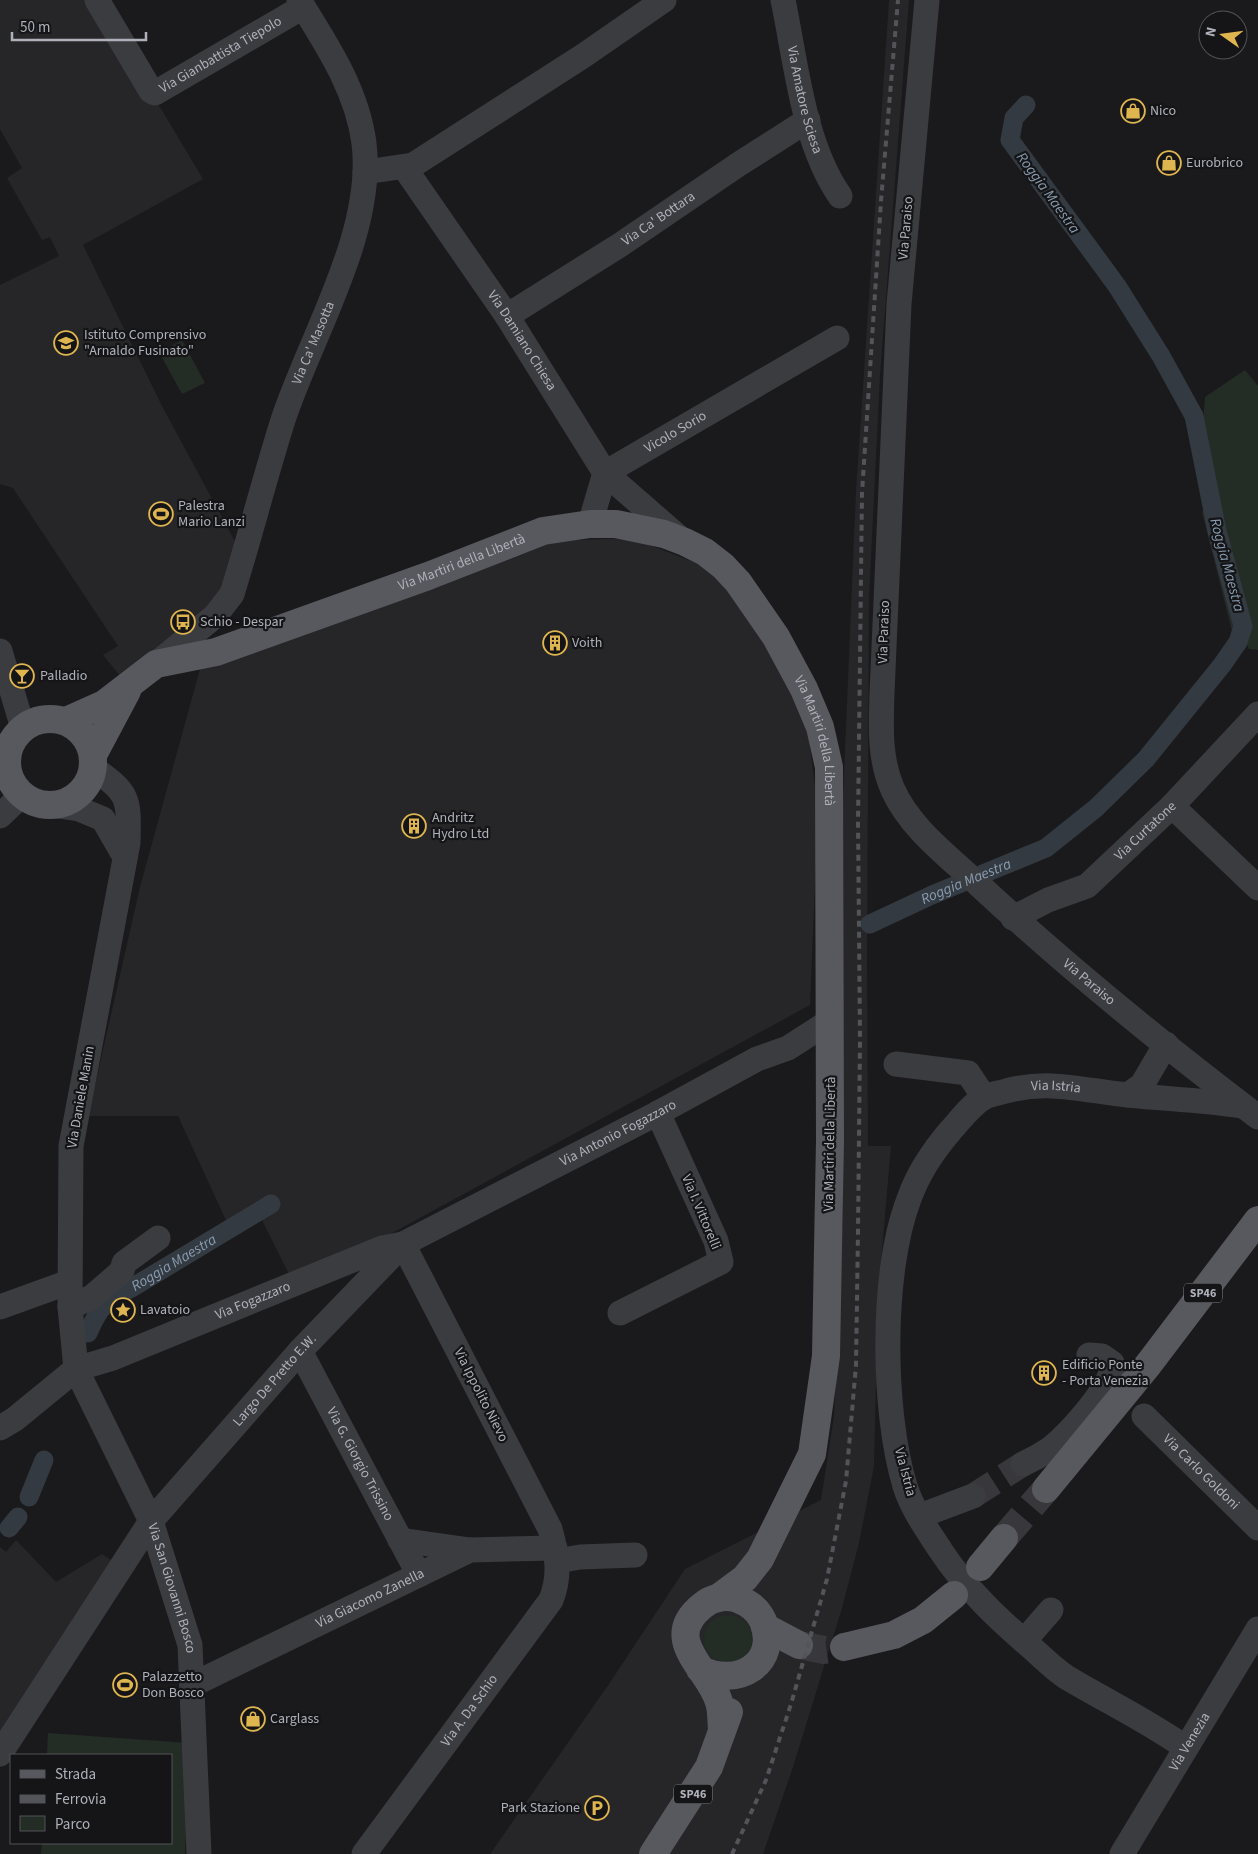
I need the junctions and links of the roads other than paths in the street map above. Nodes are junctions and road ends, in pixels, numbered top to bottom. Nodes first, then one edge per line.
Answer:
1 (97, 0) edge
2 (664, 0) edge
3 (783, 0) edge
4 (927, 0) edge
5 (301, 3) edge
6 (808, 120) junction
7 (404, 167) junction
8 (366, 172) junction
9 (840, 196) dead end
10 (507, 316) junction
11 (837, 338) dead end
12 (605, 473) junction
13 (590, 524) junction
14 (685, 542) junction
15 (0, 651) edge
16 (156, 664) junction
17 (132, 684) junction
18 (1258, 714) edge
19 (66, 721) junction
20 (13, 733) edge
21 (93, 761) junction
22 (3, 762) edge
23 (22, 795) junction
24 (127, 803) junction
25 (52, 805) junction
26 (1172, 806) junction
27 (0, 816) edge
28 (102, 819) junction
29 (125, 857) junction
30 (1258, 888) edge
31 (1013, 918) junction
32 (830, 1021) junction
33 (1166, 1044) junction
34 (896, 1064) dead end
35 (1128, 1095) junction
36 (984, 1097) junction
37 (1253, 1109) edge
38 (658, 1113) junction
39 (1258, 1220) edge
40 (158, 1238) dead end
41 (403, 1244) junction
42 (70, 1282) junction
43 (0, 1307) edge
44 (70, 1307) junction
45 (620, 1313) dead end
46 (300, 1351) junction
47 (1089, 1354) dead end
48 (76, 1370) junction
49 (1144, 1416) dead end
50 (0, 1428) edge
51 (1023, 1464) tunnel mouth
52 (1046, 1489) tunnel mouth
53 (973, 1496) tunnel mouth
54 (920, 1516) junction
55 (151, 1521) junction
56 (1258, 1528) edge
57 (1004, 1538) tunnel mouth
58 (400, 1540) junction
59 (470, 1550) junction
60 (556, 1554) junction
61 (635, 1556) dead end
62 (760, 1559) junction
63 (980, 1566) dead end
64 (419, 1575) junction
65 (170, 1579) junction
66 (954, 1595) dead end
67 (718, 1598) junction
68 (1051, 1610) dead end
69 (760, 1618) junction
70 (86, 1622) junction
71 (1258, 1629) edge
72 (1024, 1641) junction
73 (844, 1647) tunnel mouth
74 (756, 1662) junction
75 (700, 1669) junction
76 (192, 1685) junction
77 (722, 1729) junction
78 (1186, 1748) junction
79 (0, 1754) edge
80 (199, 1854) edge
81 (364, 1854) edge
82 (653, 1854) edge
83 (1122, 1854) edge

1 - 5 street, Via Gianbattista Tiepolo
2 - 7 street
3 - 6 street, Via Amatore Sciesa
4 - 31 street, Via Paraiso
5 - 8 street, Via Ca' Masotta
6 - 9 street, Via Amatore Sciesa
6 - 10 street, Via Ca' Bottara
7 - 8 street
7 - 10 street, Via Damiano Chiesa
8 - 16 street, Via Ca' Masotta
10 - 12 street, Via Damiano Chiesa
11 - 12 street, Vicolo Sorio
12 - 13 street
12 - 14 street
13 - 14 main road, Via Martiri della Libertà
13 - 16 main road, Via Martiri della Libertà
14 - 32 main road, Via Martiri della Libertà
15 - 20 street
16 - 17 main road, Via Martiri della Libertà
17 - 19 main road, Via Martiri della Libertà
17 - 21 main road, Via Martiri della Libertà
18 - 26 street, Via Curtatone
19 - 20 main road, Via Martiri della Libertà
19 - 21 main road
20 - 22 main road
21 - 24 street
21 - 25 main road, Via Martiri della Libertà
22 - 23 main road
23 - 25 main road
23 - 27 street
24 - 28 street
24 - 29 street, Via Daniele Manin
25 - 28 street
26 - 30 street
26 - 31 street, Via Curtatone
28 - 29 street
29 - 42 street, Via Daniele Manin
31 - 33 street, Via Paraiso
32 - 38 street, Via Antonio Fogazzaro
32 - 62 main road, Via Martiri della Libertà
33 - 35 street
33 - 37 street, Via Paraiso
34 - 36 street
35 - 36 street, Via Istria
35 - 37 street, Via Istria
36 - 54 street, Via Istria
38 - 41 street, Via Antonio Fogazzaro
38 - 45 street, Via I. Vittorelli
39 - 52 main road, SP46
40 - 44 street
41 - 46 street, Largo De Pretto E.W.
41 - 48 street, Via Fogazzaro
41 - 60 street, Via Ippolito Nievo
42 - 43 street
42 - 44 street, Via Daniele Manin
44 - 48 street, Via Daniele Manin
46 - 55 street, Largo De Pretto E.W.
46 - 58 street, Via G. Giorgio Trissino
47 - 51 street
48 - 50 street
48 - 55 street, Via San Giovanni Bosco
49 - 56 street, Via Carlo Goldoni
53 - 54 street
54 - 72 street, Via Istria
55 - 65 street, Via San Giovanni Bosco
55 - 70 street, Largo De Pretto E.W.
57 - 63 main road
58 - 59 street
58 - 64 street, Via G. Giorgio Trissino
59 - 60 street, Via Giacomo Zanella
59 - 64 street, Via Giacomo Zanella
60 - 61 street
60 - 81 street, Via A. Da Schio
62 - 67 main road, Via Martiri della Libertà
62 - 69 main road, Via Martiri della Libertà
64 - 76 street, Via Giacomo Zanella
65 - 70 street
65 - 76 street, Via San Giovanni Bosco
66 - 73 main road
67 - 69 main road
67 - 75 main road, SP46
68 - 72 street
69 - 74 main road
70 - 79 street
71 - 78 street, Via Venezia
72 - 78 street, Via Istria
74 - 75 main road
74 - 77 main road, SP46
75 - 77 main road, SP46
76 - 80 street, Via San Giovanni Bosco
77 - 82 main road, SP46
78 - 83 street, Via Venezia

